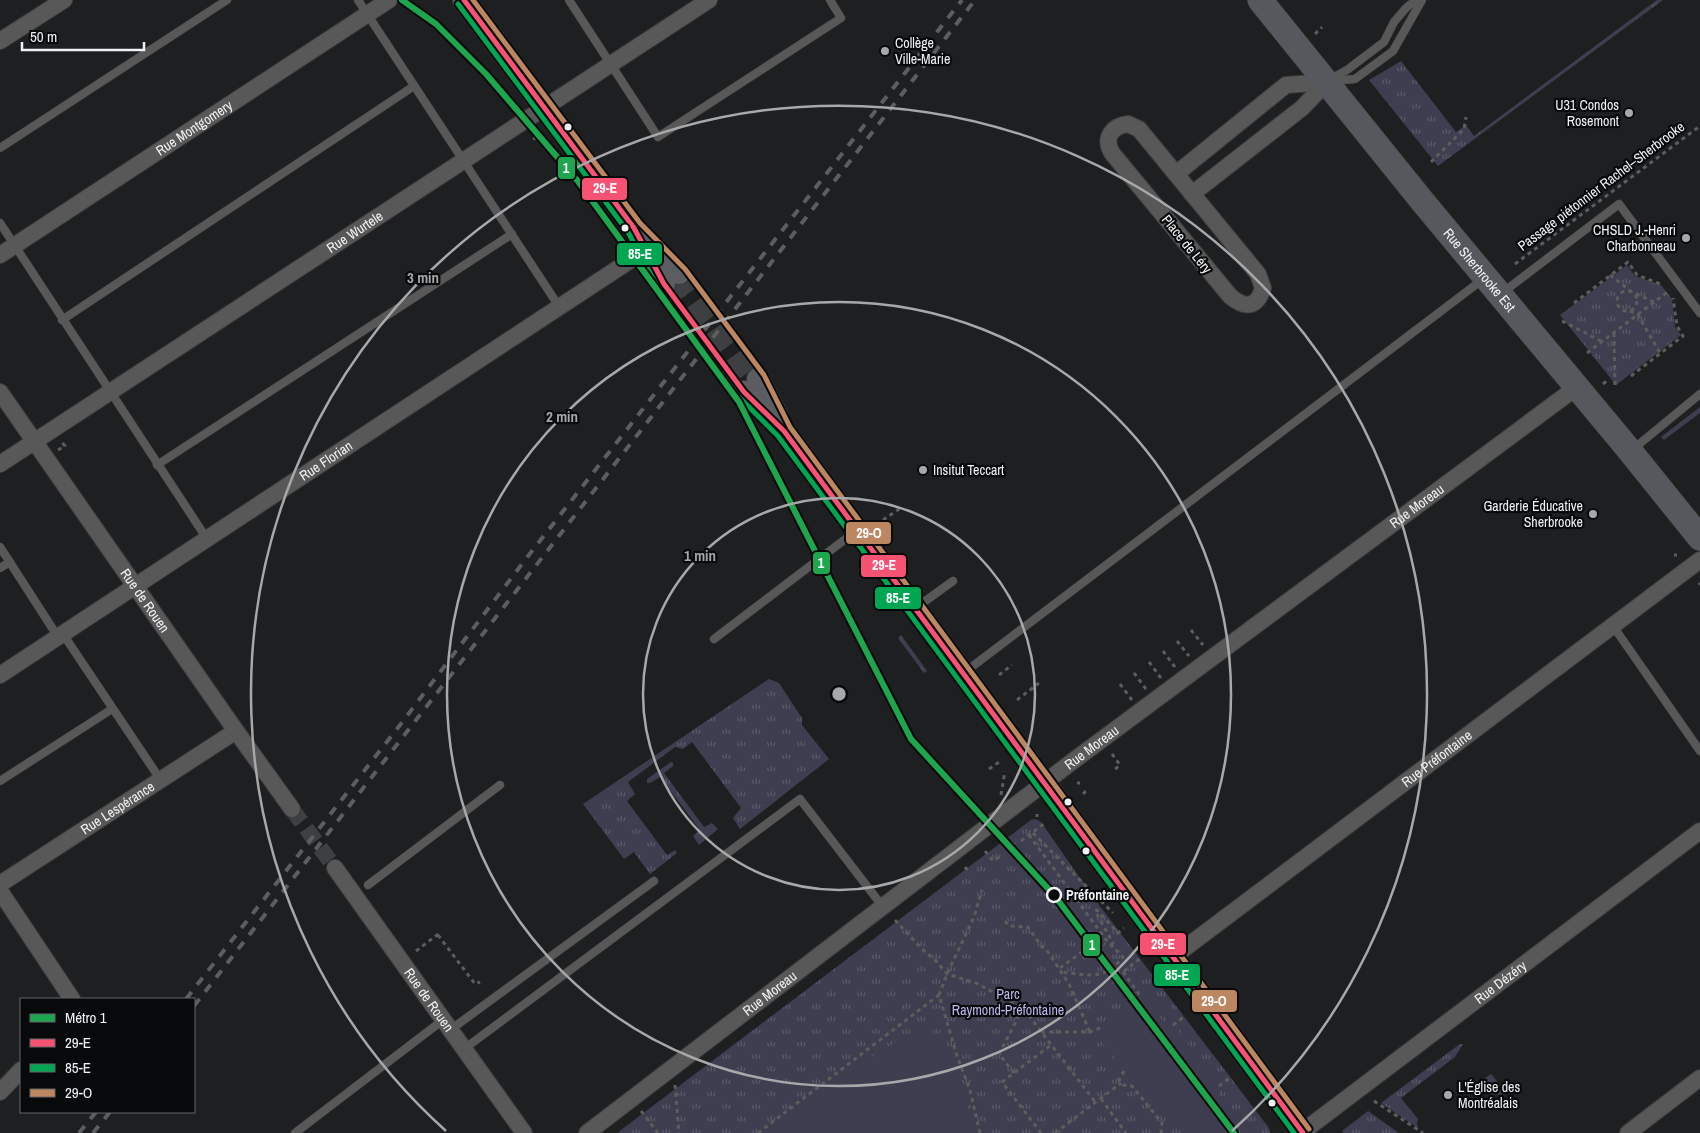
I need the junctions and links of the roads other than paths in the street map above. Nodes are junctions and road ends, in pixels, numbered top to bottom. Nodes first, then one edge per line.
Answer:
1 (64, 0) edge
2 (227, 0) edge
3 (358, 0) edge
4 (389, 0) edge
5 (464, 0) edge
6 (569, 0) edge
7 (709, 0) edge
8 (830, 0) edge
9 (1260, 0) edge
10 (1416, 0) edge
11 (1422, 0) edge
12 (368, 14) junction
13 (0, 41) edge
14 (610, 66) junction
15 (1327, 82) junction
16 (414, 86) junction
17 (544, 108) junction
18 (0, 148) edge
19 (464, 161) junction
20 (1176, 174) junction
21 (1192, 194) junction
22 (0, 223) edge
23 (512, 234) junction
24 (14, 246) junction
25 (649, 248) junction
26 (0, 255) edge
27 (671, 278) tunnel mouth
28 (1493, 286) junction
29 (560, 308) junction
30 (1700, 313) edge
31 (62, 320) junction
32 (751, 386) tunnel mouth
33 (1577, 387) junction
34 (0, 392) edge
35 (110, 392) junction
36 (1700, 394) edge
37 (35, 441) junction
38 (1630, 451) junction
39 (0, 464) edge
40 (157, 465) junction
41 (858, 530) junction
42 (1700, 538) edge
43 (207, 539) junction
44 (0, 547) edge
45 (1700, 560) edge
46 (10, 562) junction
47 (0, 568) edge
48 (953, 581) dead end
49 (134, 586) junction
50 (916, 608) junction
51 (1613, 626) junction
52 (61, 636) junction
53 (714, 639) dead end
54 (963, 673) junction
55 (0, 675) edge
56 (112, 709) junction
57 (236, 731) junction
58 (1700, 751) edge
59 (160, 779) junction
60 (0, 781) edge
61 (1044, 784) junction
62 (500, 785) dead end
63 (292, 809) tunnel mouth
64 (1700, 831) edge
65 (335, 868) tunnel mouth
66 (654, 881) dead end
67 (0, 884) edge
68 (368, 885) dead end
69 (0, 891) edge
70 (883, 907) junction
71 (1174, 957) junction
72 (71, 998) edge
73 (447, 1025) junction
74 (464, 1049) junction
75 (20, 1071) edge
76 (1700, 1078) edge
77 (0, 1092) edge
78 (295, 1133) edge
79 (524, 1133) edge
80 (587, 1133) edge
81 (1302, 1133) edge
82 (1628, 1133) edge

1 - 13 street
2 - 18 lane
3 - 12 lane
4 - 12 street, Rue Montgomery
5 - 17 street
6 - 14 lane
7 - 14 street, Rue Wurtele
8 - 14 lane
9 - 15 main road, Rue Sherbrooke Est
10 - 15 lane
11 - 15 lane
12 - 16 lane
12 - 24 street, Rue Montgomery
14 - 17 street, Rue Wurtele
15 - 20 street
15 - 21 street
15 - 28 main road, Rue Sherbrooke Est
16 - 19 lane
16 - 31 lane
17 - 19 street, Rue Wurtele
17 - 25 street
19 - 23 lane
19 - 35 street, Rue Wurtele
20 - 21 street, Place de Léry
20 - 21 street, Place de Léry
22 - 24 lane
23 - 29 lane
23 - 40 lane
24 - 26 street, Rue Montgomery
24 - 31 lane
25 - 27 street
25 - 29 street, Rue Florian
28 - 30 lane
28 - 33 main road, Rue Sherbrooke Est
28 - 54 lane
29 - 43 street, Rue Florian
31 - 35 lane
32 - 41 street
33 - 38 main road, Rue Sherbrooke Est
33 - 61 street, Rue Moreau
34 - 37 street, Rue de Rouen
35 - 37 street, Rue Wurtele
35 - 40 lane
36 - 38 lane
37 - 39 street, Rue Wurtele
37 - 49 street, Rue de Rouen
38 - 42 main road, Rue Sherbrooke Est
40 - 43 lane
41 - 50 street
41 - 53 lane
43 - 49 street, Rue Florian
44 - 46 lane
45 - 51 street, Rue Préfontaine
46 - 47 lane
46 - 52 lane
48 - 50 lane
49 - 52 street, Rue Florian
49 - 57 street, Rue de Rouen
50 - 54 street
51 - 58 lane
51 - 71 street, Rue Préfontaine
52 - 55 street, Rue Florian
52 - 56 lane
54 - 61 street
56 - 59 lane
56 - 60 lane
57 - 59 street, Rue Lespérance
57 - 63 street, Rue de Rouen
59 - 67 street, Rue Lespérance
61 - 70 street, Rue Moreau
61 - 71 street
62 - 68 lane
64 - 81 street, Rue Dézéry
65 - 73 street, Rue de Rouen
66 - 73 lane
69 - 72 street
70 - 74 lane
70 - 80 street, Rue Moreau
71 - 81 street
73 - 74 street, Rue de Rouen
73 - 78 lane
74 - 79 street, Rue de Rouen
75 - 77 street
76 - 82 street

